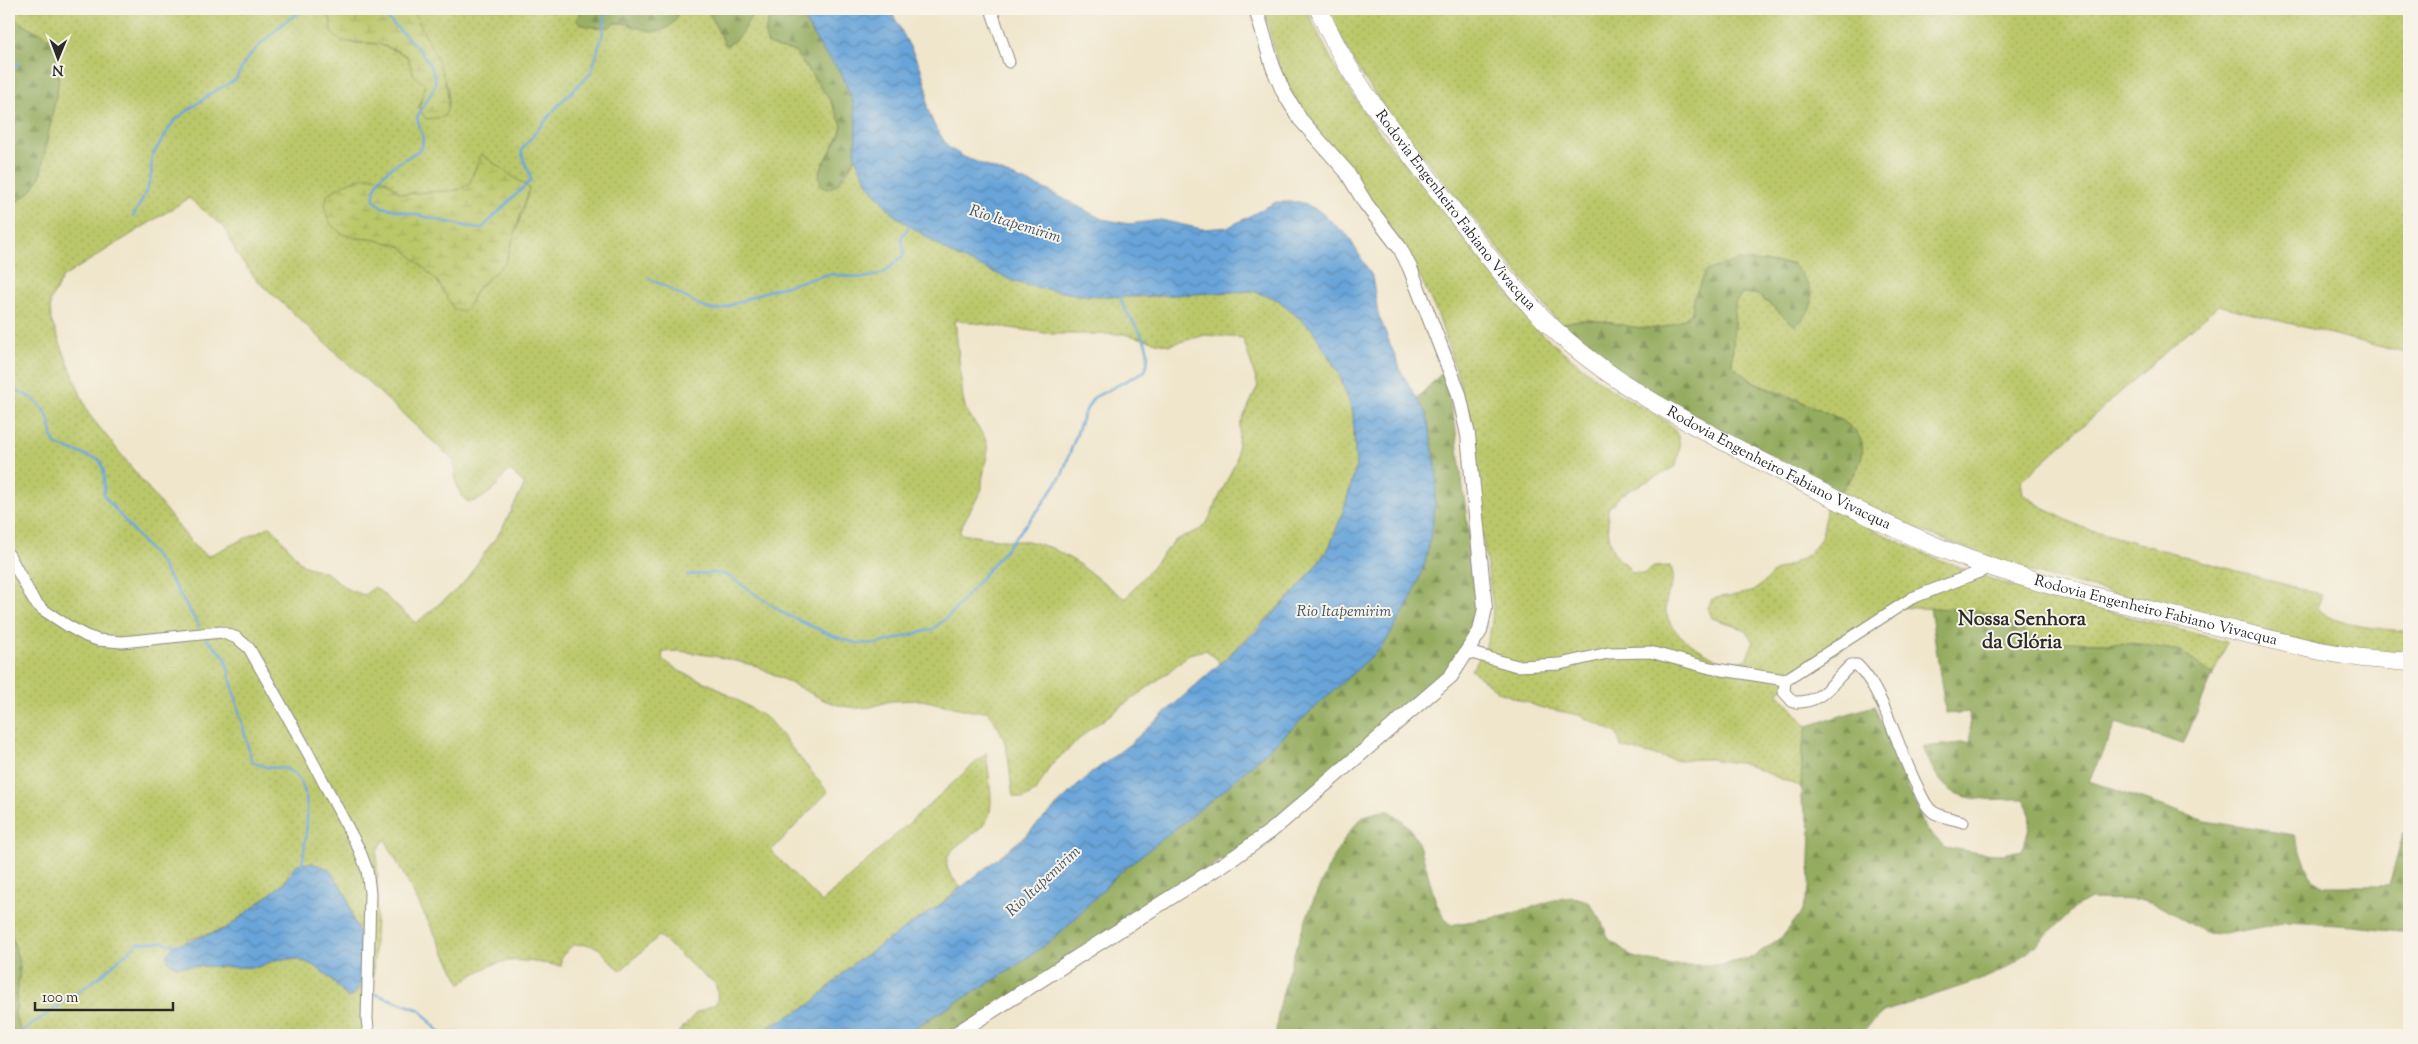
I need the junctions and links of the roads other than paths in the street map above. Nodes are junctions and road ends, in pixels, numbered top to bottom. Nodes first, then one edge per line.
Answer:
1 (991, 9) edge
2 (1256, 9) edge
3 (1319, 9) edge
4 (1009, 62) dead end
5 (9, 555) edge
6 (1992, 567) junction
7 (1468, 652) junction
8 (2409, 662) edge
9 (1785, 680) junction
10 (1963, 822) dead end
11 (369, 1035) edge
12 (954, 1035) edge

1 - 4 street
2 - 7 street
3 - 6 highway, Rodovia Engenheiro Fabiano Vivacqua
5 - 11 street
6 - 8 highway, Rodovia Engenheiro Fabiano Vivacqua
6 - 9 street
7 - 9 street
7 - 12 street
9 - 10 street

